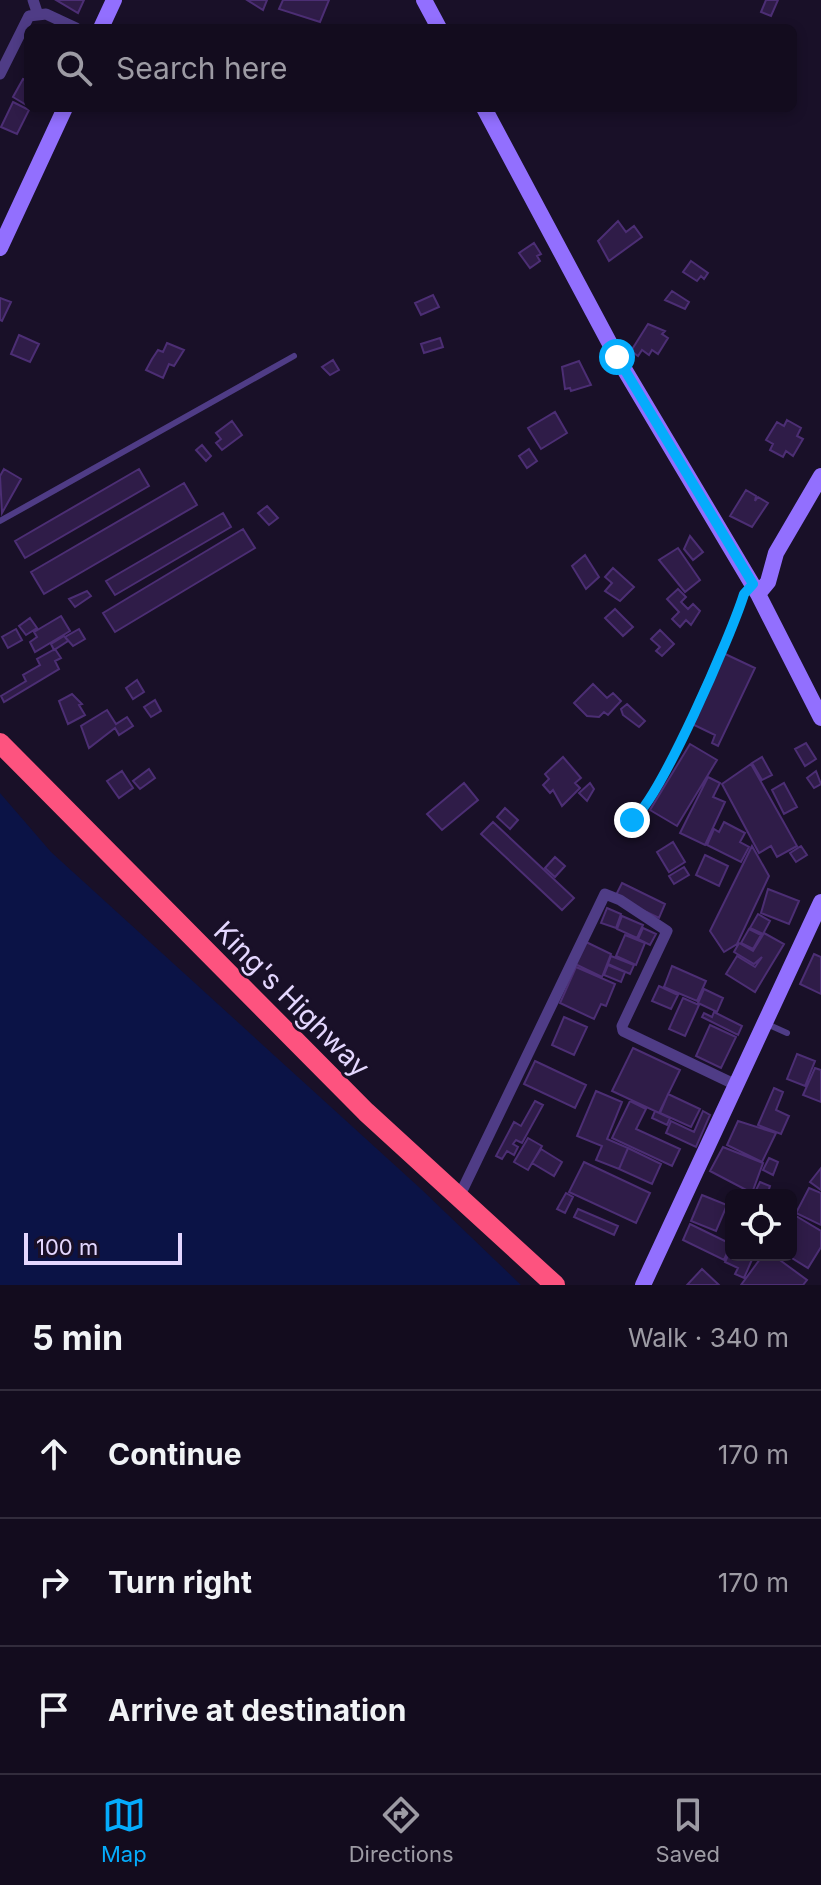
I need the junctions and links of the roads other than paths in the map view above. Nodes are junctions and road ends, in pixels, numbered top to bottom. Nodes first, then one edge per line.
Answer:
1 (33, 0) edge
2 (114, 0) edge
3 (424, 0) edge
4 (37, 12) junction
5 (66, 24) edge
6 (103, 24) edge
7 (437, 24) edge
8 (0, 74) edge
9 (63, 112) edge
10 (486, 112) edge
11 (0, 248) edge
12 (294, 356) dead end
13 (821, 476) edge
14 (0, 521) edge
15 (756, 589) junction
16 (821, 718) edge
17 (0, 743) edge
18 (627, 822) dead end
19 (821, 902) edge
20 (763, 1022) junction
21 (787, 1033) dead end
22 (734, 1084) junction
23 (459, 1197) junction
24 (555, 1285) edge
25 (643, 1285) edge

1 - 4 street
2 - 6 street
3 - 7 street
4 - 5 street
4 - 8 street
9 - 11 street
10 - 15 street
12 - 14 lane
13 - 15 street
15 - 16 street
15 - 18 lane
17 - 23 highway, King's Highway
19 - 20 street
20 - 21 lane
20 - 22 street
22 - 23 street
22 - 25 street
23 - 24 highway, King's Highway

